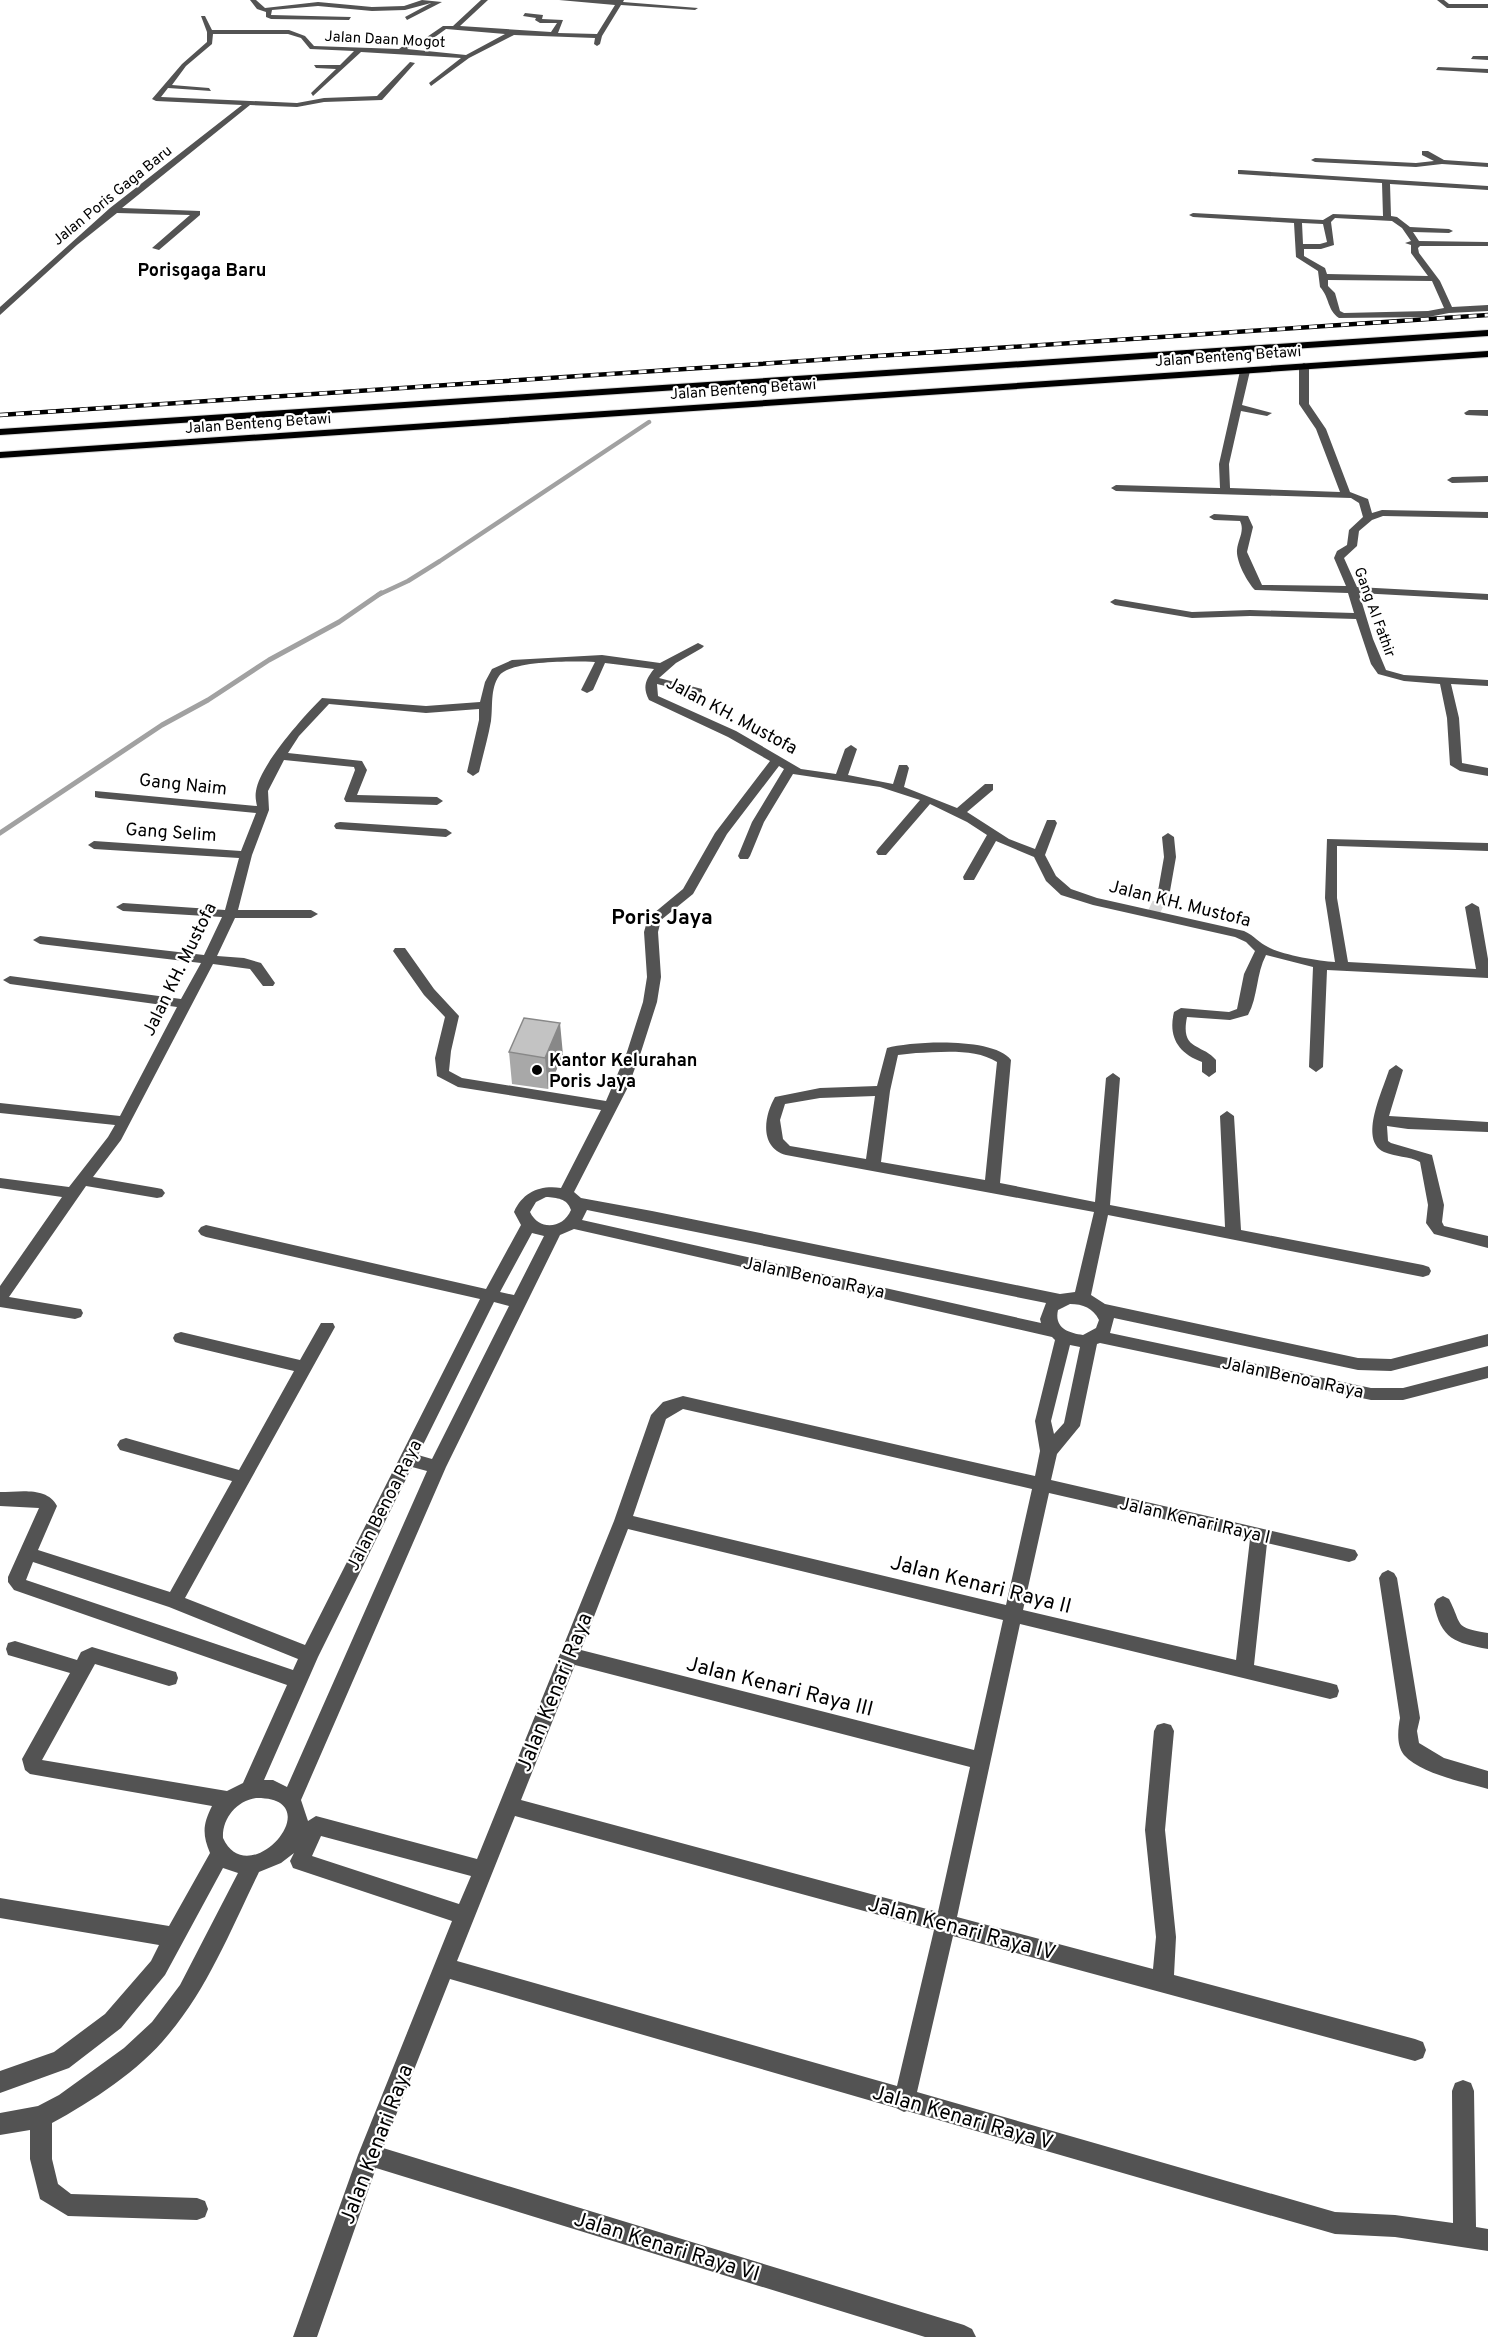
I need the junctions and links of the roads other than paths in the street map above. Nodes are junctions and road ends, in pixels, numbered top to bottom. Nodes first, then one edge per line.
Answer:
1 (253, 0) edge
2 (357, 0) edge
3 (485, 0) edge
4 (562, 0) edge
5 (1440, 0) edge
6 (619, 2) edge
7 (334, 5) junction
8 (351, 6) junction
9 (1488, 6) edge
10 (695, 8) dead end
11 (267, 13) junction
12 (525, 15) dead end
13 (203, 17) dead end
14 (326, 18) junction
15 (350, 18) dead end
16 (407, 18) dead end
17 (319, 25) dead end
18 (455, 27) junction
19 (210, 32) junction
20 (260, 32) junction
21 (312, 33) dead end
22 (513, 33) junction
23 (554, 33) junction
24 (599, 36) junction
25 (306, 40) junction
26 (596, 45) dead end
27 (359, 50) junction
28 (401, 51) junction
29 (467, 57) junction
30 (1473, 58) dead end
31 (1488, 58) edge
32 (412, 63) dead end
33 (316, 66) dead end
34 (342, 67) junction
35 (1438, 69) dead end
36 (1488, 72) edge
37 (431, 84) dead end
38 (165, 86) junction
39 (208, 90) dead end
40 (313, 94) dead end
41 (247, 104) junction
42 (1425, 153) dead end
43 (1315, 160) dead end
44 (1442, 162) junction
45 (1488, 165) edge
46 (1241, 172) dead end
47 (1386, 181) junction
48 (1488, 188) edge
49 (113, 210) junction
50 (1193, 215) dead end
51 (1387, 218) junction
52 (1298, 221) junction
53 (1327, 222) junction
54 (1406, 229) junction
55 (1449, 231) dead end
56 (1413, 243) junction
57 (1488, 244) edge
58 (1299, 246) junction
59 (156, 248) dead end
60 (1324, 278) junction
61 (1434, 279) junction
62 (1488, 308) edge
63 (1449, 310) junction
64 (0, 312) edge
65 (1488, 333) edge
66 (1314, 346) junction
67 (1488, 356) edge
68 (1133, 364) junction
69 (1329, 364) junction
70 (1304, 366) junction
71 (1245, 371) junction
72 (1152, 376) junction
73 (1237, 407) junction
74 (1267, 413) dead end
75 (1469, 413) dead end
76 (1488, 413) edge
77 (167, 422) junction
78 (196, 430) junction
79 (0, 432) edge
80 (160, 442) junction
81 (0, 455) edge
82 (1488, 479) edge
83 (1452, 480) dead end
84 (1116, 488) dead end
85 (1225, 491) junction
86 (1346, 495) junction
87 (1488, 515) edge
88 (1214, 517) dead end
89 (1368, 518) junction
90 (1353, 590) junction
91 (1488, 597) edge
92 (1115, 602) dead end
93 (1359, 615) junction
94 (698, 646) dead end
95 (602, 658) junction
96 (662, 667) junction
97 (651, 679) junction
98 (1445, 681) junction
99 (1488, 683) edge
100 (587, 690) dead end
101 (698, 691) dead end
102 (485, 704) junction
103 (851, 749) dead end
104 (282, 756) junction
105 (776, 761) junction
106 (903, 768) dead end
107 (790, 769) junction
108 (473, 772) dead end
109 (1488, 772) edge
110 (841, 777) junction
111 (989, 788) dead end
112 (898, 789) junction
113 (99, 794) dead end
114 (928, 799) junction
115 (437, 801) dead end
116 (262, 810) junction
117 (959, 813) junction
118 (343, 817) junction
119 (1051, 824) dead end
120 (446, 833) dead end
121 (993, 835) junction
122 (1168, 837) dead end
123 (94, 845) dead end
124 (1488, 848) edge
125 (882, 852) dead end
126 (246, 855) junction
127 (744, 855) dead end
128 (1039, 855) junction
129 (969, 877) dead end
130 (1164, 891) tunnel mouth
131 (123, 907) dead end
132 (1472, 907) dead end
133 (230, 914) junction
134 (311, 914) dead end
135 (40, 940) dead end
136 (1262, 950) junction
137 (400, 951) dead end
138 (209, 960) junction
139 (1320, 965) junction
140 (1342, 965) junction
141 (1486, 974) edge
142 (10, 980) dead end
143 (268, 983) dead end
144 (185, 1004) junction
145 (1316, 1067) dead end
146 (1396, 1070) dead end
147 (1209, 1072) dead end
148 (1113, 1078) dead end
149 (883, 1091) junction
150 (610, 1107) junction
151 (0, 1108) edge
152 (1227, 1116) dead end
153 (1382, 1120) junction
154 (124, 1121) junction
155 (1488, 1127) edge
156 (873, 1165) junction
157 (82, 1180) junction
158 (0, 1183) edge
159 (992, 1187) junction
160 (73, 1193) junction
161 (157, 1193) dead end
162 (571, 1198) junction
163 (1102, 1209) junction
164 (573, 1223) junction
165 (529, 1225) junction
166 (206, 1231) dead end
167 (554, 1231) junction
168 (1233, 1234) junction
169 (1488, 1242) edge
170 (1423, 1271) dead end
171 (489, 1295) junction
172 (1082, 1298) junction
173 (0, 1299) edge
174 (1059, 1300) junction
175 (519, 1302) junction
176 (1102, 1309) junction
177 (75, 1313) dead end
178 (327, 1327) dead end
179 (1059, 1334) junction
180 (181, 1338) dead end
181 (1094, 1338) junction
182 (1488, 1340) edge
183 (305, 1367) junction
184 (1488, 1372) edge
185 (126, 1445) dead end
186 (1049, 1451) junction
187 (408, 1459) junction
188 (437, 1467) junction
189 (244, 1478) junction
190 (1041, 1485) junction
191 (0, 1499) edge
192 (622, 1521) junction
193 (1259, 1535) junction
194 (1349, 1555) dead end
195 (39, 1557) dead end
196 (1388, 1578) dead end
197 (174, 1600) junction
198 (1443, 1604) dead end
199 (1013, 1615) junction
200 (1488, 1641) edge
201 (15, 1649) dead end
202 (309, 1655) junction
203 (568, 1656) junction
204 (82, 1669) junction
205 (1244, 1670) junction
206 (169, 1678) dead end
207 (297, 1680) junction
208 (1330, 1691) dead end
209 (1164, 1731) dead end
210 (981, 1761) junction
211 (1488, 1780) edge
212 (249, 1790) junction
213 (230, 1800) junction
214 (291, 1801) junction
215 (509, 1806) junction
216 (220, 1853) junction
217 (253, 1864) junction
218 (483, 1870) junction
219 (0, 1908) edge
220 (465, 1916) junction
221 (946, 1924) junction
222 (173, 1937) junction
223 (444, 1967) junction
224 (1163, 1982) junction
225 (1415, 2050) dead end
226 (0, 2082) edge
227 (1464, 2091) dead end
228 (904, 2101) junction
229 (41, 2117) junction
230 (0, 2124) edge
231 (369, 2156) junction
232 (197, 2209) dead end
233 (1465, 2236) junction
234 (1488, 2240) edge
235 (305, 2337) edge
236 (964, 2337) edge

1 - 11 street
2 - 8 street
3 - 18 street
4 - 6 street
5 - 9 street
6 - 10 street
6 - 24 street
7 - 8 street
7 - 11 street
7 - 14 street
8 - 16 street
11 - 14 street
11 - 20 street
12 - 23 street
13 - 19 street
14 - 15 street
14 - 17 street
18 - 22 street
18 - 28 street
19 - 20 street, Jalan Daan Mogot
19 - 38 street
20 - 25 street, Jalan Daan Mogot
21 - 25 street
22 - 23 street
22 - 29 street, Jalan Daan Mogot
23 - 24 street
24 - 26 street
25 - 27 street, Jalan Daan Mogot
27 - 28 street, Jalan Daan Mogot
27 - 34 street
28 - 29 street, Jalan Daan Mogot
29 - 37 street
30 - 31 street
32 - 41 street
33 - 34 street
34 - 40 street
35 - 36 street
38 - 39 street
38 - 41 street
41 - 49 street, Jalan Poris Gaga Baru
42 - 44 street
43 - 44 street
44 - 45 street
46 - 47 street
47 - 48 street
47 - 51 street
49 - 59 street
49 - 64 street, Jalan Poris Gaga Baru
50 - 52 street
51 - 53 street
51 - 54 street
52 - 53 street
52 - 58 street
53 - 58 street
54 - 55 street
54 - 56 street
56 - 57 street
56 - 61 street
58 - 60 street
60 - 61 street
60 - 63 street
61 - 63 street
62 - 63 street
65 - 66 main road, Jalan Benteng Betawi
66 - 68 main road, Jalan Benteng Betawi
66 - 69 main road
67 - 69 main road, Jalan Benteng Betawi
68 - 72 main road
68 - 78 main road, Jalan Benteng Betawi
69 - 70 main road, Jalan Benteng Betawi
70 - 71 main road, Jalan Benteng Betawi
70 - 86 street
71 - 72 main road, Jalan Benteng Betawi
71 - 73 street
72 - 78 main road, Jalan Benteng Betawi
73 - 74 street
73 - 85 street
75 - 76 street
77 - 78 main road, Jalan Benteng Betawi
77 - 79 main road, Jalan Benteng Betawi
77 - 80 main road
78 - 80 main road, Jalan Benteng Betawi
80 - 81 main road, Jalan Benteng Betawi
82 - 83 street
84 - 85 street
85 - 86 street
86 - 89 street
87 - 89 street
88 - 90 street
89 - 90 street, Gang Al Fathir
90 - 91 street
90 - 93 street, Gang Al Fathir
92 - 93 street
93 - 98 street, Gang Al Fathir
94 - 96 street
95 - 96 street, Jalan KH. Mustofa
95 - 100 street
95 - 102 street, Jalan KH. Mustofa
96 - 97 street, Jalan KH. Mustofa
97 - 101 street
97 - 105 street, Jalan KH. Mustofa
98 - 99 street, Gang Al Fathir
98 - 109 street
102 - 104 street, Jalan KH. Mustofa
102 - 108 street
103 - 110 street
104 - 116 street, Jalan KH. Mustofa
104 - 118 street
105 - 107 street, Jalan KH. Mustofa
105 - 150 street
106 - 112 street
107 - 110 street, Jalan KH. Mustofa
107 - 127 street
110 - 112 street, Jalan KH. Mustofa
111 - 117 street
112 - 114 street, Jalan KH. Mustofa
113 - 116 street, Gang Naim
114 - 117 street, Jalan KH. Mustofa
114 - 125 street
115 - 118 street
116 - 126 street, Jalan KH. Mustofa
117 - 121 street, Jalan KH. Mustofa
118 - 120 street
119 - 128 street
121 - 128 street, Jalan KH. Mustofa
121 - 129 street
122 - 130 street
123 - 126 street, Gang Selim
124 - 140 street
126 - 133 street, Jalan KH. Mustofa
128 - 136 street, Jalan KH. Mustofa
131 - 133 street
132 - 141 street
133 - 134 street
133 - 138 street, Jalan KH. Mustofa
135 - 138 street
136 - 139 street, Jalan KH. Mustofa
136 - 147 street
137 - 150 street
138 - 143 street
138 - 144 street, Jalan KH. Mustofa
139 - 140 street, Jalan KH. Mustofa
139 - 145 street
140 - 141 street, Jalan KH. Mustofa
142 - 144 street
144 - 154 street, Jalan KH. Mustofa
146 - 153 street
148 - 163 street
149 - 156 street
149 - 156 street
149 - 159 street
150 - 162 street
151 - 154 street
152 - 168 street
153 - 155 street
153 - 169 street
154 - 157 street, Jalan KH. Mustofa
156 - 159 street
157 - 160 street, Jalan KH. Mustofa
157 - 161 street
158 - 160 street
159 - 163 street
160 - 173 street, Jalan KH. Mustofa
162 - 164 street
162 - 165 street, Jalan Benoa Raya
162 - 174 street, Jalan Benoa Raya
163 - 168 street
163 - 172 street
164 - 167 street
164 - 179 street, Jalan Benoa Raya
165 - 167 street
165 - 171 street, Jalan Benoa Raya
166 - 171 street
167 - 175 street, Jalan Benoa Raya
168 - 170 street
171 - 175 street
171 - 187 street, Jalan Benoa Raya
172 - 174 street
172 - 176 street
173 - 177 street
174 - 179 street
175 - 188 street, Jalan Benoa Raya
176 - 181 street
176 - 182 street, Jalan Benoa Raya
178 - 183 street
179 - 181 street
179 - 186 street
180 - 183 street
181 - 184 street, Jalan Benoa Raya
181 - 186 street
183 - 189 street
185 - 189 street
186 - 190 street
187 - 188 street
187 - 202 street, Jalan Benoa Raya
188 - 214 street, Jalan Benoa Raya
189 - 197 street
190 - 192 street, Jalan Kenari Raya
190 - 193 street, Jalan Kenari Raya I
190 - 199 street
191 - 207 street
192 - 199 street, Jalan Kenari Raya II
192 - 203 street, Jalan Kenari Raya
193 - 194 street, Jalan Kenari Raya I
193 - 205 street
195 - 197 street
196 - 211 street
197 - 202 street
198 - 200 street
199 - 205 street, Jalan Kenari Raya II
199 - 210 street
201 - 204 street
202 - 207 street, Jalan Benoa Raya
203 - 210 street, Jalan Kenari Raya III
203 - 215 street, Jalan Kenari Raya
204 - 206 street
204 - 213 street
205 - 208 street, Jalan Kenari Raya II
207 - 212 street, Jalan Benoa Raya
209 - 224 street
210 - 221 street
212 - 213 street
212 - 214 street
213 - 216 street
214 - 217 street
215 - 218 street, Jalan Kenari Raya
215 - 221 street, Jalan Kenari Raya IV
216 - 217 street
216 - 222 street
217 - 229 street
218 - 220 street, Jalan Kenari Raya
218 - 220 street
219 - 222 street
220 - 223 street, Jalan Kenari Raya
221 - 224 street, Jalan Kenari Raya IV
221 - 228 street
222 - 226 street
223 - 228 street, Jalan Kenari Raya V
223 - 231 street, Jalan Kenari Raya
224 - 225 street, Jalan Kenari Raya IV
227 - 233 street
228 - 233 street, Jalan Kenari Raya V
229 - 230 street
229 - 232 street
231 - 235 street, Jalan Kenari Raya
231 - 236 street, Jalan Kenari Raya VI
233 - 234 street, Jalan Kenari Raya V

